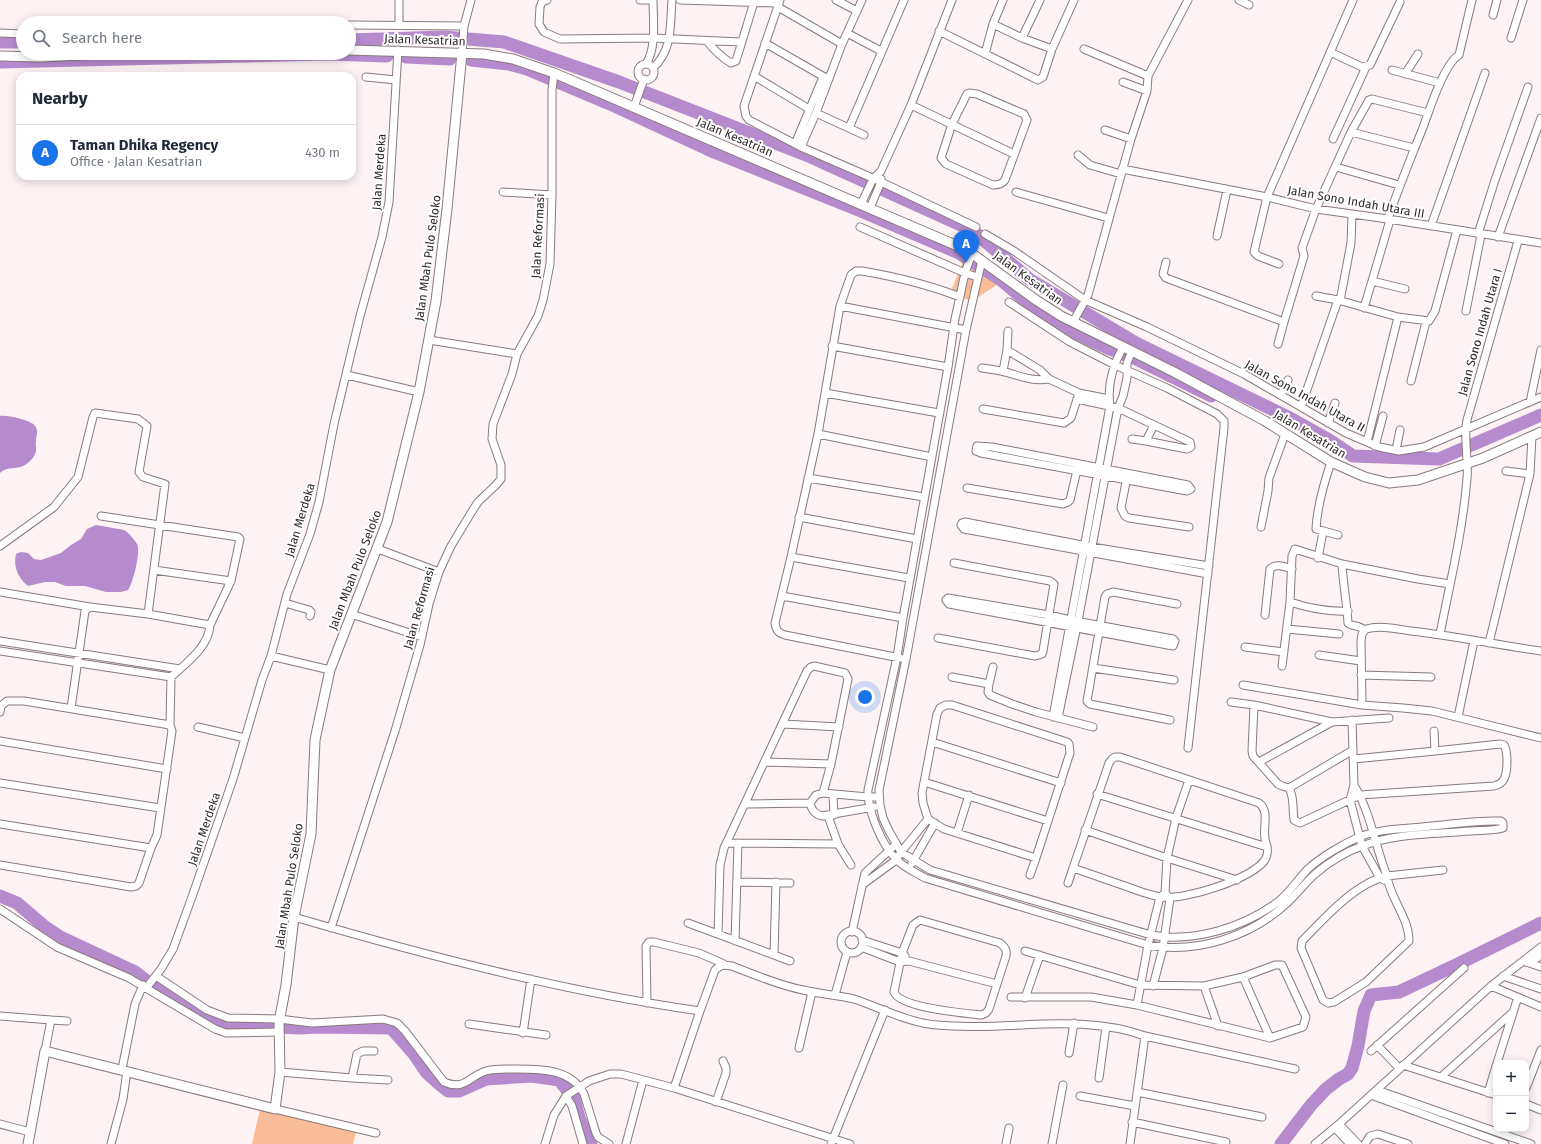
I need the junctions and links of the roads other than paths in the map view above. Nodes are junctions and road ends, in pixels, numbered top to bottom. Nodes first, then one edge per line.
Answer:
1 (399, 0) edge
2 (471, 0) edge
3 (547, 0) edge
4 (640, 0) edge
5 (653, 0) edge
6 (672, 0) edge
7 (680, 0) edge
8 (836, 0) edge
9 (862, 0) edge
10 (904, 0) edge
11 (952, 0) edge
12 (1003, 0) edge
13 (1040, 0) edge
14 (1074, 0) edge
15 (1188, 0) edge
16 (1239, 0) edge
17 (1353, 0) edge
18 (1472, 0) edge
19 (1497, 0) edge
20 (1523, 0) edge
21 (754, 2) junction
22 (1400, 2) dead end
23 (777, 3) edge
24 (1249, 5) dead end
25 (857, 11) junction
26 (1493, 15) dead end
27 (399, 21) junction
28 (356, 24) edge
29 (993, 24) junction
30 (464, 29) junction
31 (939, 31) junction
32 (0, 33) edge
33 (847, 33) junction
34 (16, 34) edge
35 (653, 38) junction
36 (1022, 38) junction
37 (1511, 38) dead end
38 (670, 39) junction
39 (707, 41) junction
40 (741, 42) junction
41 (766, 43) junction
42 (842, 44) junction
43 (1052, 49) junction
44 (1084, 49) dead end
45 (356, 51) edge
46 (881, 51) junction
47 (1330, 52) junction
48 (985, 54) junction
49 (1418, 54) dead end
50 (398, 55) junction
51 (0, 56) edge
52 (16, 56) edge
53 (462, 56) junction
54 (646, 64) junction
55 (1366, 67) junction
56 (654, 68) junction
57 (1392, 70) dead end
58 (1485, 73) dead end
59 (1405, 74) junction
60 (554, 75) junction
61 (754, 76) junction
62 (1148, 76) junction
63 (366, 77) dead end
64 (826, 78) junction
65 (644, 79) junction
66 (396, 80) junction
67 (1123, 82) dead end
68 (1440, 83) junction
69 (1528, 87) dead end
70 (1147, 91) junction
71 (635, 104) junction
72 (911, 104) junction
73 (809, 109) junction
74 (816, 113) junction
75 (1428, 113) junction
76 (1541, 118) edge
77 (952, 124) junction
78 (849, 128) junction
79 (1105, 130) dead end
80 (1351, 132) junction
81 (864, 134) dead end
82 (1131, 139) junction
83 (1333, 139) dead end
84 (798, 145) junction
85 (1414, 148) junction
86 (1014, 154) junction
87 (1078, 155) dead end
88 (1336, 166) junction
89 (881, 171) junction
90 (1121, 172) junction
91 (872, 181) junction
92 (880, 185) junction
93 (1399, 185) junction
94 (1227, 190) junction
95 (503, 192) dead end
96 (1016, 192) dead end
97 (552, 195) junction
98 (1267, 198) junction
99 (867, 204) junction
100 (1316, 209) junction
101 (1352, 215) junction
102 (1108, 218) junction
103 (1389, 219) junction
104 (976, 226) dead end
105 (1431, 226) junction
106 (860, 227) dead end
107 (1456, 230) junction
108 (985, 234) dead end
109 (1480, 234) junction
110 (1217, 236) dead end
111 (1498, 237) junction
112 (1518, 241) junction
113 (1541, 243) edge
114 (971, 255) junction
115 (981, 261) junction
116 (1166, 262) dead end
117 (1279, 264) dead end
118 (965, 273) junction
119 (978, 274) junction
120 (1372, 281) junction
121 (1405, 289) dead end
122 (1316, 296) dead end
123 (960, 297) junction
124 (1339, 300) junction
125 (1009, 302) dead end
126 (1084, 303) junction
127 (840, 306) junction
128 (1364, 308) junction
129 (1466, 311) dead end
130 (1398, 317) junction
131 (955, 319) junction
132 (1074, 320) junction
133 (968, 321) junction
134 (1284, 322) junction
135 (1426, 322) junction
136 (954, 328) junction
137 (966, 330) junction
138 (1008, 331) dead end
139 (429, 340) junction
140 (1278, 344) dead end
141 (832, 346) junction
142 (1122, 348) junction
143 (1007, 350) junction
144 (1541, 350) edge
145 (1132, 353) junction
146 (517, 354) junction
147 (1116, 362) junction
148 (948, 367) junction
149 (1127, 367) junction
150 (982, 368) dead end
151 (1003, 371) junction
152 (346, 375) junction
153 (1049, 379) junction
154 (1288, 380) dead end
155 (1411, 381) dead end
156 (419, 392) junction
157 (825, 393) junction
158 (1281, 395) junction
159 (1078, 396) junction
160 (1541, 397) edge
161 (1530, 402) junction
162 (1109, 403) junction
163 (1335, 403) dead end
164 (1301, 407) junction
165 (1118, 408) junction
166 (983, 409) dead end
167 (939, 413) junction
168 (1383, 416) dead end
169 (1328, 423) junction
170 (1154, 425) junction
171 (1400, 430) dead end
172 (1465, 432) junction
173 (818, 434) junction
174 (1285, 434) junction
175 (1537, 434) edge
176 (936, 436) junction
177 (946, 437) junction
178 (1132, 438) dead end
179 (1146, 442) junction
180 (1367, 442) junction
181 (1375, 446) junction
182 (1396, 450) junction
183 (1017, 456) junction
184 (932, 457) junction
185 (1468, 459) junction
186 (1331, 462) junction
187 (1077, 467) junction
188 (1102, 471) junction
189 (1506, 471) dead end
190 (1530, 474) junction
191 (1127, 476) junction
192 (808, 478) junction
193 (967, 488) dead end
194 (924, 497) junction
195 (921, 514) junction
196 (101, 516) dead end
197 (932, 516) junction
198 (799, 518) junction
199 (160, 525) junction
200 (920, 525) junction
201 (930, 527) junction
202 (1189, 527) dead end
203 (1261, 527) dead end
204 (1323, 532) junction
205 (1338, 535) dead end
206 (1019, 536) junction
207 (916, 539) junction
208 (0, 546) edge
209 (378, 549) junction
210 (1088, 549) junction
211 (791, 557) junction
212 (1318, 558) junction
213 (1145, 559) junction
214 (954, 563) dead end
215 (1342, 564) junction
216 (1209, 566) junction
217 (1292, 569) junction
218 (154, 570) junction
219 (439, 572) junction
220 (1208, 574) junction
221 (909, 578) junction
222 (232, 580) junction
223 (1450, 584) junction
224 (0, 592) edge
225 (782, 596) junction
226 (1290, 602) junction
227 (285, 603) junction
228 (1178, 604) dead end
229 (90, 607) junction
230 (990, 608) junction
231 (1348, 611) junction
232 (148, 614) junction
233 (351, 614) junction
234 (1265, 614) dead end
235 (1049, 615) junction
236 (310, 616) dead end
237 (902, 618) junction
238 (1048, 623) junction
239 (1074, 624) junction
240 (210, 625) junction
241 (1100, 629) junction
242 (1287, 629) junction
243 (1364, 630) junction
244 (1339, 634) dead end
245 (1440, 634) junction
246 (422, 637) junction
247 (938, 638) dead end
248 (1151, 638) dead end
249 (0, 641) edge
250 (1474, 641) junction
251 (1489, 644) junction
252 (899, 646) junction
253 (1246, 647) dead end
254 (908, 648) junction
255 (0, 651) edge
256 (1541, 651) edge
257 (1284, 652) junction
258 (79, 653) junction
259 (271, 656) junction
260 (1319, 656) dead end
261 (897, 658) junction
262 (906, 659) junction
263 (1361, 661) junction
264 (78, 663) junction
265 (1282, 666) dead end
266 (993, 667) dead end
267 (1093, 668) junction
268 (180, 669) junction
269 (330, 670) junction
270 (1361, 675) junction
271 (171, 677) junction
272 (952, 677) dead end
273 (1431, 677) dead end
274 (1174, 680) dead end
275 (989, 684) junction
276 (1243, 685) dead end
277 (890, 688) junction
278 (899, 690) junction
279 (1231, 702) dead end
280 (1254, 705) junction
281 (1362, 705) junction
282 (71, 708) junction
283 (0, 712) edge
284 (1055, 717) junction
285 (1458, 717) junction
286 (1389, 718) dead end
287 (1170, 720) dead end
288 (1352, 720) junction
289 (1332, 722) junction
290 (783, 724) junction
291 (170, 725) junction
292 (198, 727) dead end
293 (839, 727) junction
294 (1093, 727) dead end
295 (1434, 731) dead end
296 (879, 737) junction
297 (245, 738) junction
298 (1541, 738) edge
299 (889, 739) junction
300 (0, 741) edge
301 (932, 742) junction
302 (1188, 748) dead end
303 (1353, 750) junction
304 (1435, 751) junction
305 (1354, 758) junction
306 (765, 762) junction
307 (1259, 762) junction
308 (831, 764) junction
309 (167, 769) junction
310 (1189, 780) junction
311 (924, 782) junction
312 (0, 783) edge
313 (1061, 783) junction
314 (1354, 785) junction
315 (1289, 788) junction
316 (823, 793) junction
317 (1097, 794) junction
318 (833, 795) junction
319 (969, 795) junction
320 (1360, 795) junction
321 (868, 797) junction
322 (879, 797) junction
323 (1350, 800) junction
324 (810, 803) junction
325 (745, 804) junction
326 (880, 805) junction
327 (160, 808) junction
328 (870, 808) junction
329 (831, 816) junction
330 (1176, 818) junction
331 (928, 819) junction
332 (1048, 821) junction
333 (935, 823) junction
334 (0, 824) edge
335 (1086, 830) junction
336 (1436, 830) junction
337 (1374, 832) junction
338 (957, 833) junction
339 (1359, 837) junction
340 (1376, 841) junction
341 (728, 843) junction
342 (738, 843) junction
343 (838, 844) junction
344 (897, 844) junction
345 (1362, 846) junction
346 (1267, 847) junction
347 (151, 848) junction
348 (889, 850) junction
349 (901, 852) junction
350 (1036, 858) junction
351 (1167, 858) junction
352 (913, 859) junction
353 (896, 860) junction
354 (0, 865) edge
355 (851, 865) dead end
356 (1073, 868) junction
357 (909, 869) junction
358 (1443, 870) dead end
359 (1030, 875) dead end
360 (1385, 879) junction
361 (1237, 880) junction
362 (737, 882) junction
363 (776, 882) junction
364 (790, 883) dead end
365 (1068, 883) dead end
366 (862, 885) junction
367 (1165, 896) junction
368 (1040, 904) junction
369 (0, 910) edge
370 (1038, 912) junction
371 (294, 917) junction
372 (688, 923) dead end
373 (331, 928) junction
374 (852, 932) junction
375 (718, 934) junction
376 (1151, 935) junction
377 (1164, 938) junction
378 (735, 941) junction
379 (862, 944) junction
380 (1148, 945) junction
381 (1541, 947) edge
382 (1163, 948) junction
383 (1024, 951) dead end
384 (847, 952) junction
385 (902, 953) junction
386 (774, 955) junction
387 (1040, 955) junction
388 (1541, 955) edge
389 (790, 961) dead end
390 (909, 961) junction
391 (900, 962) junction
392 (1526, 962) junction
393 (724, 964) junction
394 (1541, 967) edge
395 (1464, 968) dead end
396 (1503, 976) junction
397 (155, 977) junction
398 (1243, 977) junction
399 (531, 979) junction
400 (997, 984) junction
401 (1140, 985) junction
402 (146, 986) junction
403 (1153, 986) junction
404 (1204, 986) junction
405 (1491, 986) junction
406 (1541, 989) edge
407 (812, 992) junction
408 (835, 995) junction
409 (1518, 997) junction
410 (1011, 998) dead end
411 (1025, 998) junction
412 (647, 1003) junction
413 (1137, 1005) junction
414 (1541, 1007) edge
415 (885, 1010) junction
416 (700, 1011) junction
417 (1513, 1012) junction
418 (0, 1016) edge
419 (50, 1020) junction
420 (67, 1021) dead end
421 (1074, 1023) junction
422 (469, 1024) dead end
423 (279, 1026) junction
424 (1218, 1026) junction
425 (1106, 1027) junction
426 (523, 1033) junction
427 (546, 1035) dead end
428 (1145, 1036) junction
429 (1270, 1038) junction
430 (1377, 1045) junction
431 (799, 1048) dead end
432 (1541, 1050) edge
433 (45, 1051) junction
434 (374, 1051) dead end
435 (1371, 1051) dead end
436 (1069, 1053) dead end
437 (1498, 1060) edge
438 (723, 1061) dead end
439 (1401, 1067) junction
440 (1295, 1069) dead end
441 (125, 1070) junction
442 (280, 1072) junction
443 (1493, 1076) edge
444 (1441, 1077) junction
445 (352, 1078) junction
446 (1099, 1078) dead end
447 (388, 1080) dead end
448 (643, 1080) junction
449 (1529, 1080) edge
450 (1063, 1085) dead end
451 (578, 1087) junction
452 (674, 1088) junction
453 (1137, 1092) junction
454 (1374, 1092) junction
455 (1488, 1093) junction
456 (1493, 1094) edge
457 (567, 1095) junction
458 (1080, 1096) dead end
459 (716, 1102) junction
460 (1529, 1105) edge
461 (1135, 1106) junction
462 (1416, 1108) junction
463 (275, 1109) junction
464 (1541, 1110) edge
465 (1262, 1117) dead end
466 (1132, 1122) junction
467 (0, 1124) edge
468 (1337, 1126) junction
469 (1009, 1128) dead end
470 (30, 1132) junction
471 (1512, 1132) edge
472 (376, 1133) dead end
473 (1511, 1137) junction
474 (832, 1141) edge
475 (1226, 1142) dead end
476 (28, 1144) edge
477 (111, 1144) edge
478 (545, 1144) edge
479 (583, 1144) edge
480 (609, 1144) edge
481 (626, 1144) edge
482 (850, 1144) edge
483 (1006, 1144) edge
484 (1052, 1144) edge
485 (1130, 1144) edge
486 (1315, 1144) edge
487 (1350, 1144) edge
488 (1358, 1144) edge
489 (1364, 1144) edge
490 (1408, 1144) edge
491 (1506, 1144) edge
492 (1531, 1144) edge

1 - 27 street
2 - 30 street
3 - 35 street
4 - 5 street
5 - 35 street
6 - 38 street
7 - 21 street
8 - 25 street
9 - 25 street
10 - 46 street
11 - 31 street
12 - 29 street
13 - 36 street
14 - 43 street
15 - 62 street
16 - 24 street
17 - 47 street
18 - 68 street
19 - 26 street
20 - 37 street
21 - 23 street
21 - 40 street
22 - 55 street
23 - 41 street
23 - 42 street
25 - 33 street
27 - 28 street
27 - 30 street
29 - 36 street
29 - 48 street
30 - 53 street
31 - 48 street
31 - 72 street
32 - 34 street
33 - 42 street
33 - 46 street
35 - 38 street
35 - 54 street
36 - 43 street
38 - 39 street
38 - 56 street
39 - 40 street
39 - 40 street
41 - 61 street
41 - 64 street
42 - 64 street
43 - 48 street
44 - 62 street
45 - 50 street, Jalan Kesatrian
46 - 78 street
47 - 55 street
47 - 98 street
49 - 59 street
50 - 53 street, Jalan Kesatrian
50 - 66 street, Jalan Merdeka
51 - 52 street
53 - 60 street, Jalan Kesatrian
53 - 139 street, Jalan Mbah Pulo Seloko
54 - 56 street
54 - 65 street
55 - 83 street
56 - 65 street
57 - 59 street
58 - 105 street
59 - 68 street
60 - 71 street, Jalan Kesatrian
60 - 97 street, Jalan Reformasi
61 - 73 street
61 - 84 street
62 - 70 street
63 - 66 street
64 - 73 street
64 - 74 street
65 - 71 street
66 - 152 street, Jalan Merdeka
67 - 70 street
68 - 75 street
69 - 109 street
70 - 82 street
71 - 99 street, Jalan Kesatrian
72 - 77 street
72 - 89 street
73 - 84 street
74 - 78 street
74 - 84 street
75 - 80 street
75 - 85 street
76 - 111 street
77 - 86 street
77 - 86 street
77 - 86 street
78 - 81 street
79 - 82 street
80 - 85 street
80 - 88 street
82 - 90 street
84 - 91 street
85 - 93 street
87 - 90 street, Jalan Sono Indah Utara III
88 - 93 street
88 - 100 street
89 - 91 street
89 - 92 street
90 - 94 street, Jalan Sono Indah Utara III
90 - 102 street
91 - 92 street
91 - 99 street
92 - 99 street
92 - 104 street
93 - 103 street
94 - 98 street, Jalan Sono Indah Utara III
94 - 110 street
95 - 97 street
96 - 102 street
97 - 146 street, Jalan Reformasi
98 - 100 street, Jalan Sono Indah Utara III
98 - 117 street
99 - 114 street, Jalan Kesatrian
100 - 101 street, Jalan Sono Indah Utara III
100 - 134 street
101 - 103 street, Jalan Sono Indah Utara III
101 - 124 street
102 - 126 street
103 - 105 street, Jalan Sono Indah Utara III
103 - 120 street
105 - 107 street, Jalan Sono Indah Utara III
106 - 118 street
107 - 109 street, Jalan Sono Indah Utara III
107 - 135 street
108 - 126 street, Jalan Sono Indah Utara II
109 - 111 street, Jalan Sono Indah Utara III
109 - 129 street
111 - 112 street, Jalan Sono Indah Utara III
112 - 113 street, Jalan Sono Indah Utara III
112 - 172 street, Jalan Sono Indah Utara I
114 - 115 street, Jalan Kesatrian
114 - 118 street
115 - 119 street
115 - 132 street, Jalan Kesatrian
116 - 134 street
118 - 119 street
118 - 123 street
119 - 133 street
120 - 121 street
120 - 128 street
122 - 124 street
123 - 127 street
123 - 131 street
124 - 128 street
124 - 164 street
125 - 147 street
126 - 132 street
126 - 158 street, Jalan Sono Indah Utara II
127 - 136 street
127 - 141 street
128 - 130 street
130 - 135 street
130 - 180 street
131 - 133 street
131 - 136 street
132 - 142 street, Jalan Kesatrian
133 - 137 street
134 - 140 street
135 - 155 street
136 - 137 street
136 - 148 street
137 - 177 street
138 - 143 street
139 - 146 street
139 - 156 street, Jalan Mbah Pulo Seloko
141 - 148 street
141 - 157 street
142 - 145 street, Jalan Kesatrian
142 - 147 street
143 - 151 street
143 - 153 street
144 - 161 street
145 - 149 street
145 - 174 street, Jalan Kesatrian
146 - 219 street, Jalan Reformasi
147 - 149 street
147 - 162 street
148 - 167 street
149 - 165 street
149 - 216 street
150 - 151 street
151 - 153 street
152 - 156 street
152 - 227 street, Jalan Merdeka
153 - 159 street
154 - 158 street
156 - 209 street, Jalan Mbah Pulo Seloko
157 - 167 street
157 - 173 street
158 - 164 street, Jalan Sono Indah Utara II
159 - 162 street
159 - 166 street
160 - 161 street, Jalan Sono Indah Utara II
161 - 172 street, Jalan Sono Indah Utara II
162 - 165 street
162 - 188 street
163 - 169 street
164 - 169 street, Jalan Sono Indah Utara II
165 - 170 street
165 - 188 street
167 - 176 street
168 - 181 street
169 - 180 street, Jalan Sono Indah Utara II
170 - 179 street
170 - 179 street
171 - 182 street
172 - 182 street, Jalan Sono Indah Utara II
172 - 185 street, Jalan Sono Indah Utara I
173 - 184 street
173 - 192 street
174 - 186 street, Jalan Kesatrian
174 - 203 street
175 - 185 street, Jalan Kesatrian
175 - 190 street
176 - 177 street
176 - 184 street
177 - 197 street
178 - 179 street
180 - 181 street, Jalan Sono Indah Utara II
181 - 182 street, Jalan Sono Indah Utara II
183 - 183 street
183 - 187 street
184 - 194 street
185 - 186 street, Jalan Kesatrian
185 - 223 street, Jalan Sono Indah Utara I
186 - 204 street
187 - 188 street
187 - 193 street
188 - 191 street
188 - 210 street
189 - 190 street
190 - 251 street
191 - 191 street
191 - 202 street
192 - 194 street
192 - 198 street
194 - 195 street
195 - 197 street
195 - 200 street
196 - 199 street
197 - 201 street
198 - 207 street
198 - 211 street
199 - 208 street
199 - 218 street
199 - 222 street
200 - 201 street
200 - 207 street
201 - 254 street
204 - 205 street
204 - 212 street
206 - 206 street
206 - 210 street
207 - 221 street
209 - 219 street
209 - 233 street, Jalan Mbah Pulo Seloko
210 - 213 street
210 - 239 street
211 - 221 street
211 - 225 street
212 - 215 street
212 - 217 street
213 - 216 street
213 - 220 street
214 - 235 street
215 - 223 street
215 - 231 street
216 - 220 street
217 - 226 street
217 - 234 street
218 - 222 street
218 - 232 street
219 - 246 street, Jalan Reformasi
220 - 302 street
221 - 237 street
222 - 240 street
223 - 245 street, Jalan Sono Indah Utara I
224 - 229 street
225 - 237 street
225 - 261 street
226 - 231 street
226 - 242 street
227 - 236 street
227 - 259 street, Jalan Merdeka
228 - 241 street
229 - 232 street
229 - 258 street
230 - 230 street
230 - 235 street
230 - 238 street
231 - 243 street
232 - 240 street
233 - 246 street
233 - 269 street, Jalan Mbah Pulo Seloko
235 - 238 street
235 - 239 street
237 - 252 street
238 - 239 street
238 - 247 street
239 - 241 street
239 - 284 street
240 - 268 street
241 - 248 street
241 - 267 street
242 - 244 street
242 - 257 street
243 - 245 street
243 - 263 street
245 - 250 street
246 - 373 street, Jalan Reformasi
249 - 258 street
250 - 251 street
250 - 285 street
251 - 256 street
252 - 254 street
252 - 261 street
253 - 257 street
254 - 262 street
255 - 264 street
257 - 265 street
258 - 264 street
258 - 268 street
259 - 269 street
259 - 297 street, Jalan Merdeka
260 - 263 street
261 - 262 street
261 - 277 street
262 - 278 street
263 - 270 street
264 - 271 street
264 - 282 street
266 - 275 street
267 - 274 street
267 - 287 street
268 - 271 street
269 - 371 street, Jalan Mbah Pulo Seloko
270 - 273 street
270 - 281 street
271 - 291 street
272 - 275 street
275 - 284 street
276 - 281 street
277 - 278 street
277 - 296 street
278 - 299 street
279 - 280 street
280 - 289 street
280 - 307 street
281 - 285 street
282 - 283 street
282 - 291 street
284 - 294 street
285 - 298 street
286 - 288 street
288 - 289 street
288 - 303 street
289 - 307 street
290 - 293 street
290 - 293 street
290 - 306 street
291 - 309 street
292 - 297 street
293 - 308 street
295 - 304 street
296 - 299 street
296 - 321 street
297 - 397 street, Jalan Merdeka
299 - 322 street
300 - 309 street
301 - 311 street
301 - 313 street
301 - 313 street
303 - 305 street
303 - 315 street
304 - 305 street
304 - 320 street
305 - 314 street
306 - 308 street
306 - 325 street
307 - 315 street
308 - 316 street
309 - 327 street
310 - 317 street
310 - 330 street
310 - 346 street
311 - 319 street
311 - 331 street
312 - 327 street
313 - 332 street
314 - 320 street
314 - 323 street
315 - 323 street
316 - 318 street
316 - 324 street
317 - 330 street
317 - 335 street
318 - 321 street
318 - 329 street
319 - 332 street
319 - 338 street
320 - 323 street
320 - 337 street
321 - 322 street
321 - 328 street
322 - 326 street
323 - 339 street
324 - 325 street
324 - 329 street
325 - 341 street
326 - 328 street
326 - 344 street
327 - 347 street
328 - 329 street
328 - 348 street
329 - 343 street
330 - 346 street
330 - 351 street
331 - 333 street
331 - 349 street
332 - 350 street
333 - 338 street
333 - 352 street
334 - 347 street
335 - 351 street
335 - 356 street
336 - 336 street
336 - 337 street
336 - 340 street
337 - 339 street
337 - 340 street
338 - 350 street
339 - 345 street
339 - 377 street
340 - 345 street
340 - 360 street
341 - 342 street
341 - 375 street
342 - 343 street
342 - 362 street
343 - 355 street
344 - 348 street
344 - 349 street
345 - 360 street
345 - 382 street
346 - 361 street
347 - 354 street
348 - 353 street
348 - 366 street
349 - 352 street
349 - 353 street
350 - 359 street
351 - 361 street
351 - 367 street
352 - 357 street
352 - 368 street
353 - 357 street
353 - 366 street
356 - 365 street
356 - 367 street
357 - 370 street
358 - 360 street
360 - 360 street
361 - 367 street
362 - 363 street
362 - 378 street
363 - 364 street
363 - 386 street
366 - 374 street
367 - 376 street
367 - 377 street
368 - 370 street
368 - 376 street
369 - 402 street
370 - 380 street
371 - 373 street
371 - 423 street, Jalan Mbah Pulo Seloko
372 - 375 street
373 - 399 street
374 - 379 street
374 - 384 street
375 - 378 street
376 - 377 street
376 - 380 street
377 - 382 street
378 - 386 street
379 - 384 street
379 - 385 street
379 - 391 street
380 - 382 street
380 - 401 street
381 - 392 street
382 - 403 street
383 - 387 street
384 - 408 street
385 - 390 street
385 - 391 street
385 - 400 street
386 - 389 street
387 - 401 street
387 - 411 street
388 - 392 street
390 - 391 street
390 - 400 street
391 - 400 street
392 - 394 street
392 - 396 street
393 - 407 street
393 - 412 street
393 - 416 street
395 - 430 street
396 - 405 street
396 - 406 street
397 - 402 street, Jalan Merdeka
397 - 423 street
398 - 404 street
398 - 429 street
398 - 429 street
399 - 412 street
399 - 426 street
401 - 403 street
401 - 413 street
402 - 423 street
402 - 441 street
403 - 404 street
404 - 424 street
405 - 409 street
405 - 439 street
407 - 408 street
407 - 431 street
408 - 415 street
409 - 414 street
409 - 417 street
410 - 411 street
411 - 413 street
412 - 416 street
413 - 424 street
415 - 421 street
415 - 474 street
416 - 452 street
417 - 437 street
417 - 444 street
418 - 419 street
419 - 420 street
419 - 433 street
421 - 425 street
421 - 436 street
422 - 426 street
423 - 442 street, Jalan Mbah Pulo Seloko
423 - 451 street
424 - 429 street
425 - 428 street
425 - 446 street
426 - 427 street
428 - 440 street
428 - 453 street
430 - 435 street
430 - 439 street
432 - 449 street
433 - 441 street
433 - 470 street
434 - 445 street
438 - 459 street
439 - 444 street
439 - 454 street
441 - 463 street
441 - 477 street
442 - 445 street
442 - 463 street, Jalan Mbah Pulo Seloko
443 - 455 street
444 - 455 street
445 - 447 street
448 - 451 street
448 - 452 street
448 - 481 street
450 - 484 street
451 - 457 street
451 - 480 street
452 - 459 street
453 - 461 street
453 - 465 street
454 - 462 street
454 - 468 street
455 - 456 street
457 - 478 street
457 - 479 street
458 - 461 street
459 - 474 street
460 - 464 street
461 - 466 street
462 - 473 street
462 - 491 street
463 - 472 street
466 - 475 street
466 - 485 street
467 - 470 street
468 - 486 street
468 - 487 street
468 - 488 street
469 - 483 street
470 - 476 street
471 - 473 street
473 - 491 street
473 - 492 street
474 - 482 street
489 - 490 street

